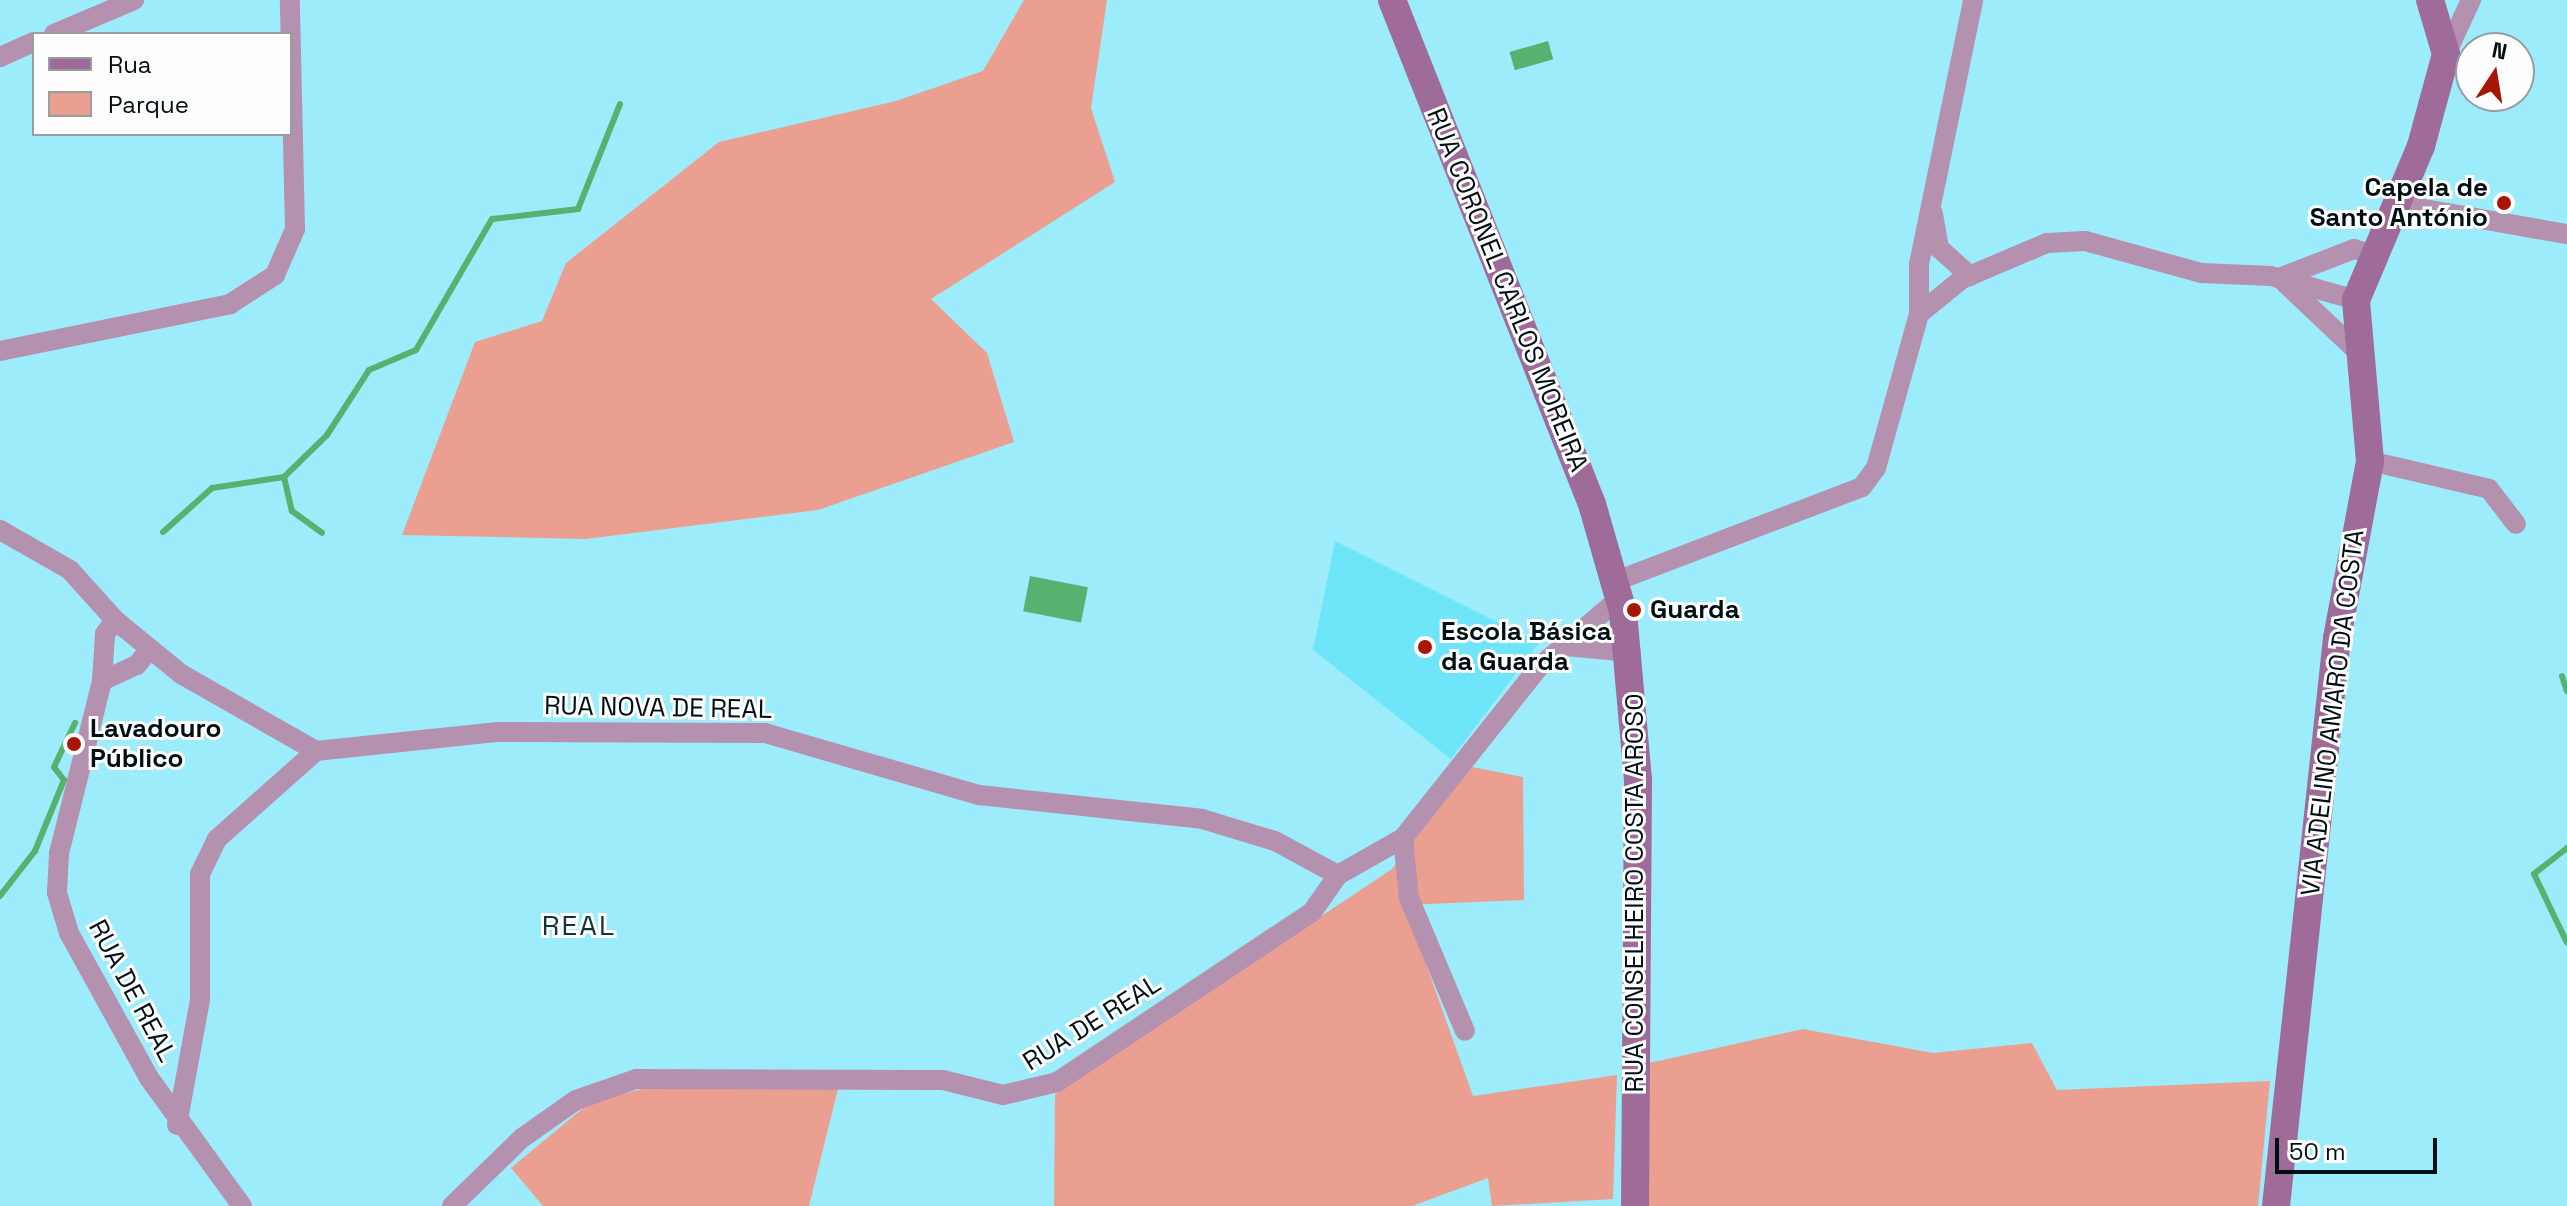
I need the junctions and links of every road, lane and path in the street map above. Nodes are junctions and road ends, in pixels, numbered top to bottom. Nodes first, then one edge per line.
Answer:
1 (134, 0) edge
2 (290, 0) edge
3 (1392, 0) edge
4 (1973, 0) edge
5 (2430, 0) edge
6 (2471, 0) edge
7 (59, 32) edge
8 (291, 32) edge
9 (32, 43) edge
10 (2446, 54) junction
11 (0, 57) edge
12 (292, 73) edge
13 (2396, 204) junction
14 (1931, 206) junction
15 (2567, 234) edge
16 (2372, 254) junction
17 (1970, 276) junction
18 (2279, 278) junction
19 (2356, 300) junction
20 (1919, 314) junction
21 (0, 351) edge
22 (2358, 352) junction
23 (2370, 461) junction
24 (2516, 524) dead end
25 (0, 530) edge
26 (1618, 590) junction
27 (115, 620) junction
28 (141, 644) junction
29 (1565, 646) junction
30 (1631, 652) junction
31 (102, 681) junction
32 (316, 751) junction
33 (1403, 838) junction
34 (1338, 875) junction
35 (1465, 1031) dead end
36 (177, 1125) junction
37 (242, 1206) edge
38 (452, 1206) edge
39 (1635, 1206) edge
40 (2276, 1206) edge

1 - 7 street
2 - 8 street
3 - 26 main road, RUA CORONEL CARLOS MOREIRA
4 - 14 street
5 - 10 main road
6 - 10 street
9 - 11 street
10 - 13 main road, VIA ADELINO AMARO DA COSTA
12 - 21 street
13 - 15 street
13 - 16 main road, VIA ADELINO AMARO DA COSTA
14 - 17 street
14 - 20 street
16 - 18 street
16 - 19 main road, VIA ADELINO AMARO DA COSTA
17 - 18 street
17 - 20 street
18 - 19 street
18 - 22 street
19 - 22 main road, VIA ADELINO AMARO DA COSTA
20 - 26 street
22 - 23 main road, VIA ADELINO AMARO DA COSTA
23 - 24 street
23 - 40 main road, VIA ADELINO AMARO DA COSTA
25 - 27 street
26 - 29 street, RUA DE REAL
26 - 30 main road, RUA CONSELHEIRO COSTA AROSO
27 - 28 street
27 - 31 street, RUA DE REAL
28 - 31 street
28 - 32 street
29 - 30 street
29 - 33 street, RUA DE REAL
30 - 39 main road, RUA CONSELHEIRO COSTA AROSO
31 - 36 street, RUA DE REAL
32 - 34 street, RUA NOVA DE REAL
32 - 36 street
33 - 34 street, RUA DE REAL
33 - 35 street
34 - 38 street, RUA DE REAL
36 - 37 street, RUA DE REAL

